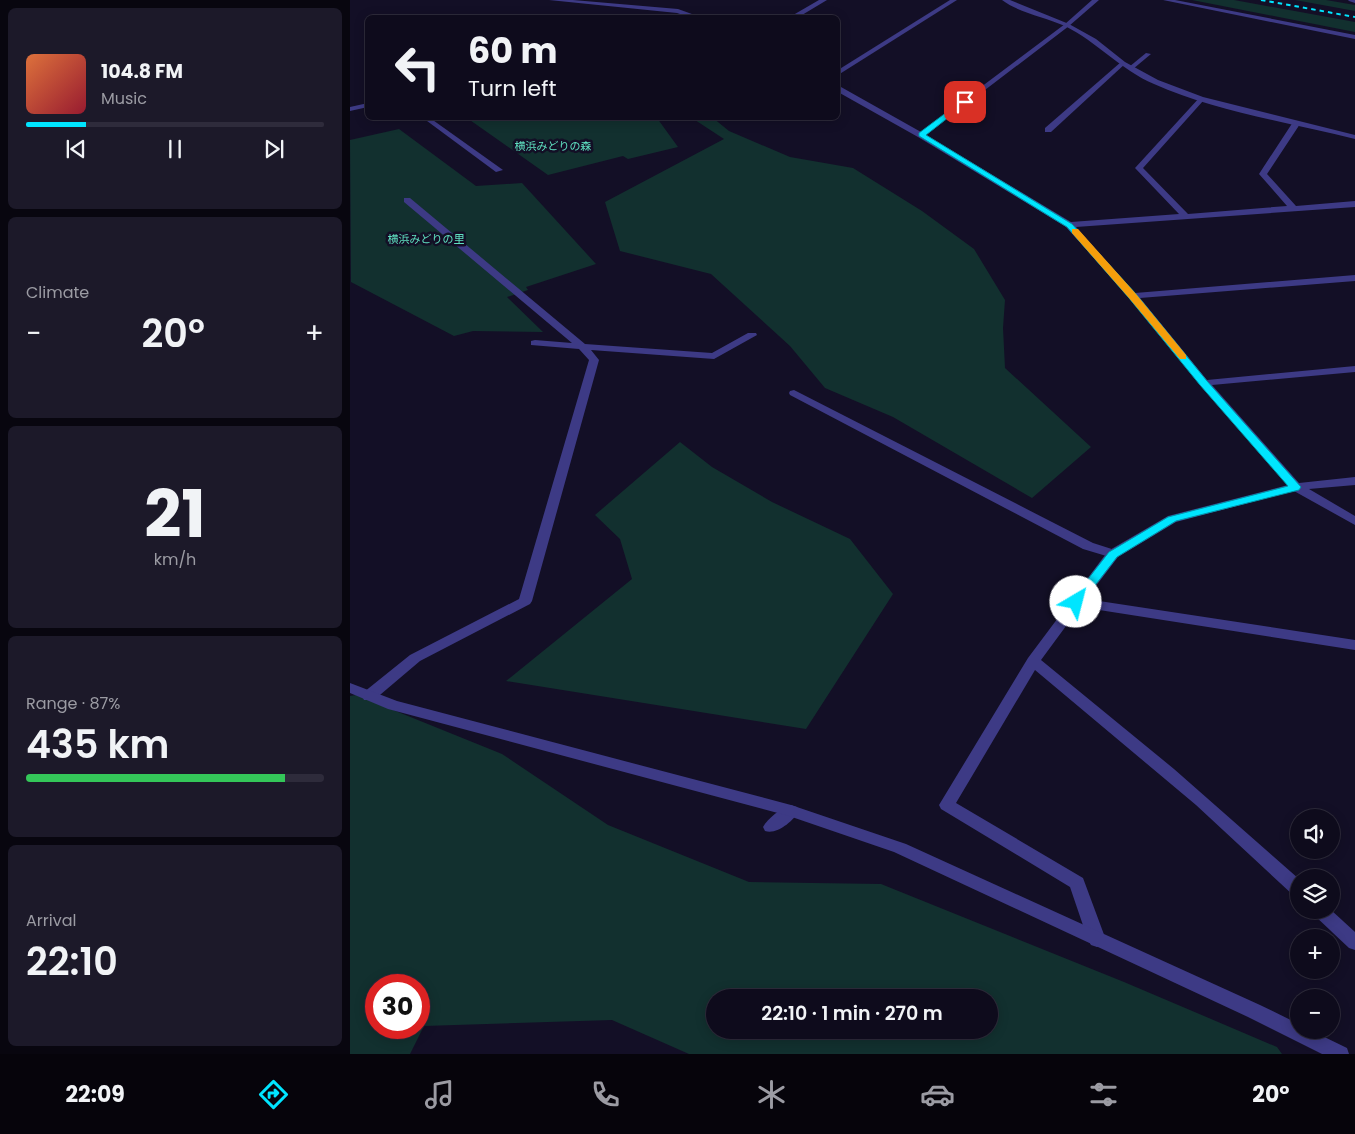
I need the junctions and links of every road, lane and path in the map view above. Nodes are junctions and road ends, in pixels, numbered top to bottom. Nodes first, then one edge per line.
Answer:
1 (552, 0) edge
2 (824, 0) edge
3 (954, 0) edge
4 (1005, 0) edge
5 (1096, 0) edge
6 (1166, 0) edge
7 (1350, 0) edge
8 (1355, 1) edge
9 (591, 2) edge
10 (694, 15) edge
11 (796, 15) edge
12 (1067, 25) junction
13 (1355, 37) edge
14 (1148, 54) dead end
15 (1123, 63) junction
16 (1131, 68) junction
17 (840, 72) edge
18 (840, 90) edge
19 (1200, 99) junction
20 (365, 106) edge
21 (350, 109) edge
22 (429, 120) edge
23 (1296, 124) junction
24 (1048, 130) dead end
25 (921, 135) junction
26 (1355, 137) edge
27 (499, 170) dead end
28 (407, 200) dead end
29 (1355, 204) edge
30 (1293, 208) junction
31 (1186, 217) junction
32 (1070, 225) junction
33 (1355, 278) edge
34 (1133, 296) junction
35 (752, 335) dead end
36 (535, 343) dead end
37 (582, 346) junction
38 (1355, 369) edge
39 (1204, 383) junction
40 (794, 393) dead end
41 (1355, 481) edge
42 (1296, 487) junction
43 (1355, 521) edge
44 (1113, 554) junction
45 (1076, 602) junction
46 (1355, 645) edge
47 (1033, 661) junction
48 (350, 688) edge
49 (369, 696) junction
50 (791, 811) junction
51 (771, 827) dead end
52 (1290, 881) edge
53 (1330, 919) edge
54 (1097, 940) junction
55 (1354, 941) edge
56 (1340, 1054) edge

1 - 9 street
2 - 11 street
3 - 17 street
4 - 12 street
5 - 12 street
6 - 13 street
7 - 8 street
9 - 10 street
12 - 15 street
12 - 25 street
14 - 16 street
15 - 16 street
15 - 24 street
16 - 19 street
18 - 25 street
19 - 23 street
19 - 31 street
20 - 21 street
22 - 27 street
23 - 26 street
23 - 30 street
25 - 32 street
28 - 37 street
29 - 30 street
30 - 31 street
31 - 32 street
32 - 34 street
33 - 34 street
34 - 39 street
35 - 37 street
36 - 37 street
37 - 49 street
38 - 39 street
39 - 42 street
40 - 44 street
41 - 42 street
42 - 43 street
42 - 44 street
44 - 45 street
45 - 46 street
45 - 47 street
47 - 52 street
47 - 54 street
48 - 49 street
49 - 50 street
50 - 51 street
50 - 54 street
53 - 55 street
54 - 56 street

